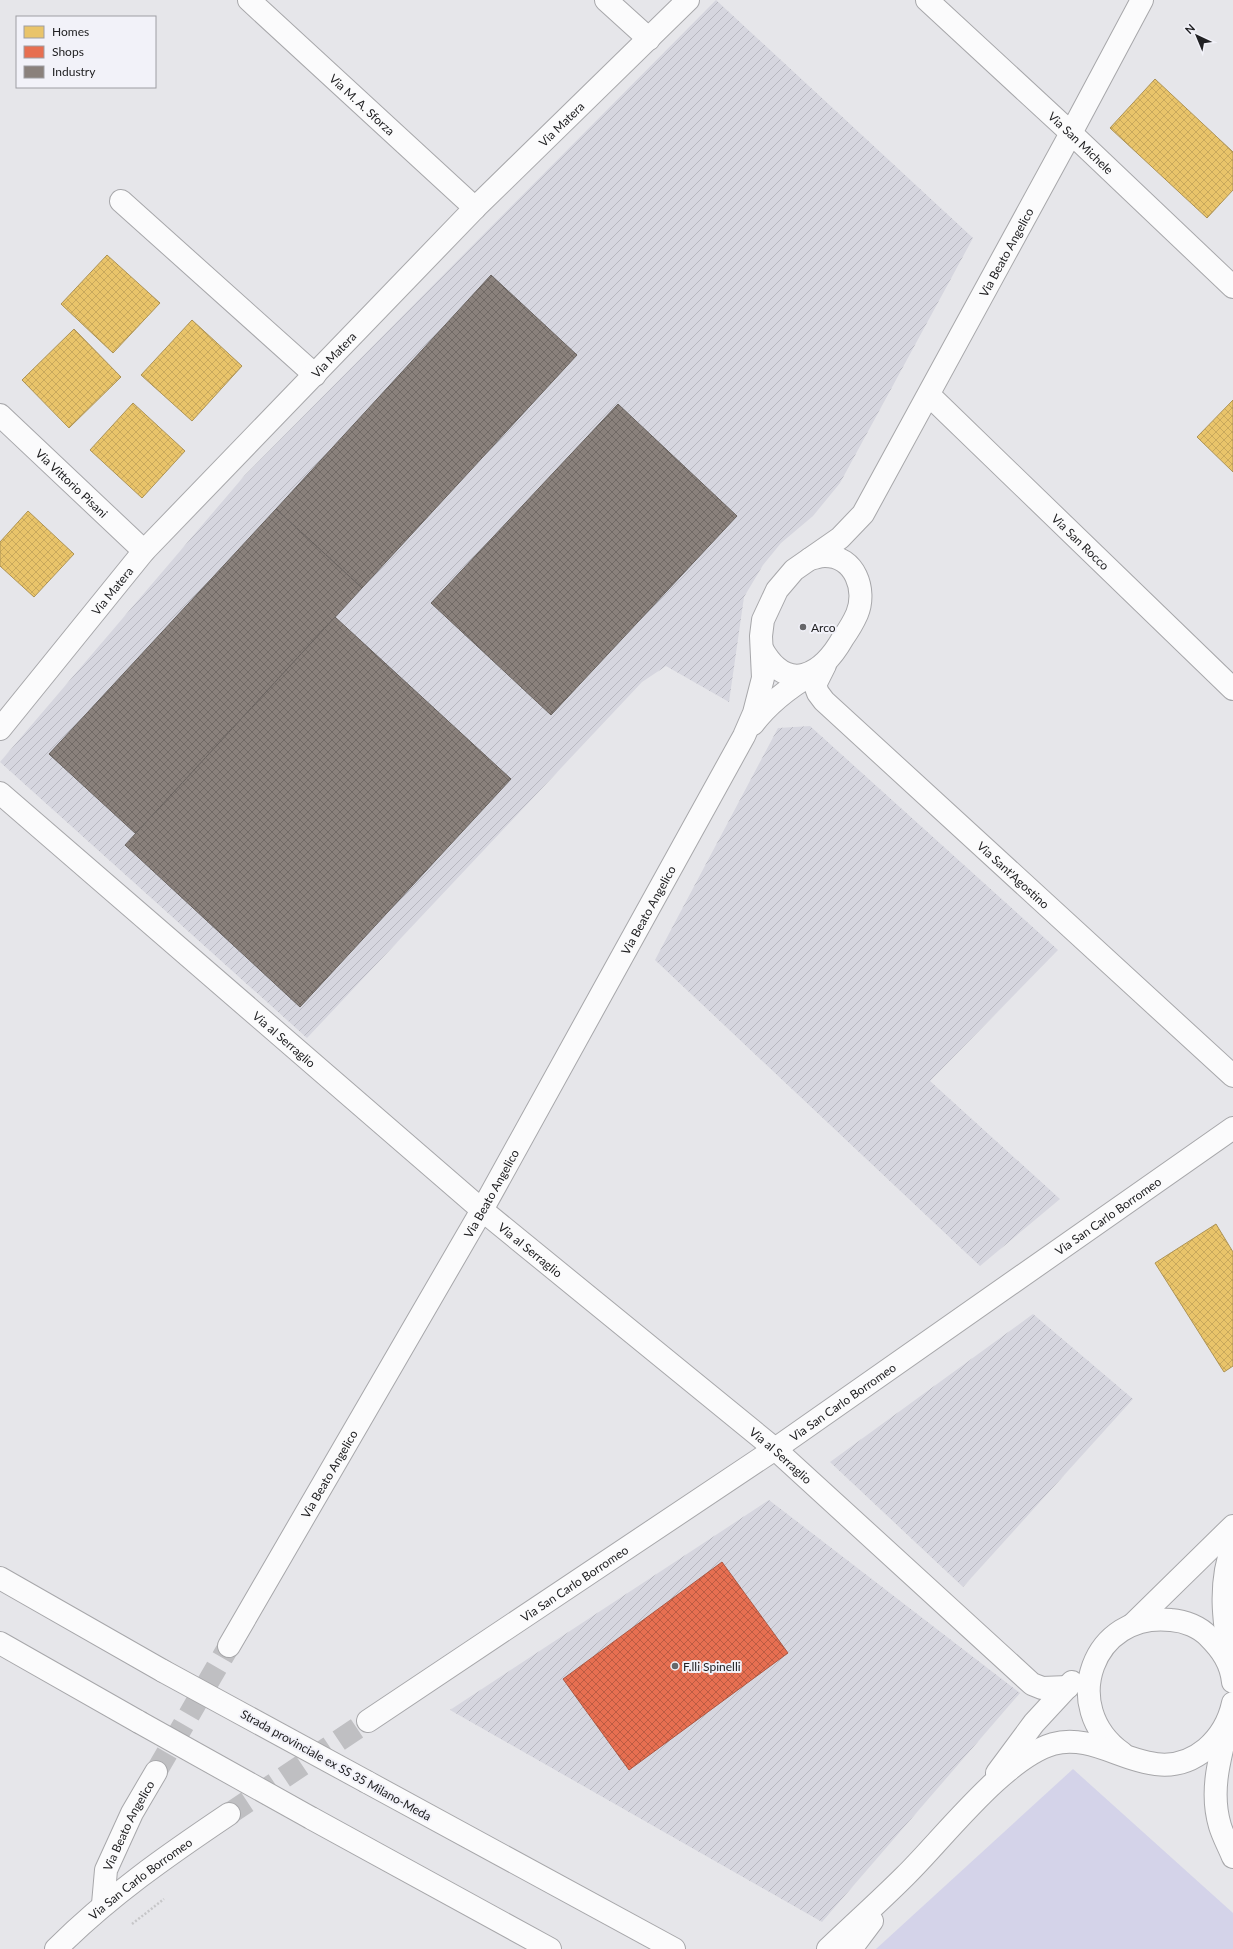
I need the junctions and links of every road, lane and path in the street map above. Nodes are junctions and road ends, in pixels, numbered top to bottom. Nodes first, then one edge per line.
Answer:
1 (249, 0) edge
2 (606, 0) edge
3 (688, 0) edge
4 (927, 0) edge
5 (1142, 0) edge
6 (649, 39) junction
7 (1071, 133) junction
8 (120, 201) dead end
9 (475, 208) junction
10 (1233, 287) edge
11 (315, 375) junction
12 (929, 395) junction
13 (0, 415) edge
14 (869, 504) junction
15 (144, 551) junction
16 (810, 559) junction
17 (853, 569) junction
18 (762, 649) junction
19 (819, 669) junction
20 (1233, 689) edge
21 (0, 729) edge
22 (744, 736) junction
23 (0, 793) edge
24 (1233, 1076) edge
25 (1233, 1128) edge
26 (482, 1210) junction
27 (775, 1449) junction
28 (1233, 1526) edge
29 (1233, 1545) edge
30 (0, 1578) edge
31 (1134, 1624) junction
32 (0, 1643) edge
33 (229, 1646) tunnel mouth
34 (1097, 1656) junction
35 (1232, 1677) edge
36 (1068, 1687) junction
37 (1231, 1712) edge
38 (368, 1721) tunnel mouth
39 (1128, 1757) junction
40 (156, 1772) tunnel mouth
41 (982, 1795) junction
42 (230, 1814) tunnel mouth
43 (1233, 1857) edge
44 (905, 1876) junction
45 (103, 1904) junction
46 (56, 1949) edge
47 (550, 1949) edge
48 (674, 1949) edge
49 (828, 1949) edge
50 (852, 1949) edge

1 - 9 main road, Via M. A. Sforza
2 - 6 main road
3 - 6 main road, Via Matera
4 - 7 main road, Via San Michele
5 - 7 main road, Via Beato Angelico
6 - 9 main road, Via Matera
7 - 10 main road, Via San Michele
7 - 12 main road, Via Beato Angelico
8 - 11 main road
9 - 11 main road, Via Matera
11 - 15 main road, Via Matera
12 - 14 main road, Via Beato Angelico
12 - 20 main road, Via San Rocco
13 - 15 main road, Via Vittorio Pisani
14 - 16 main road, Via Beato Angelico
14 - 17 main road, Via Beato Angelico
15 - 21 main road, Via Matera
16 - 17 main road
16 - 18 main road
17 - 19 main road
18 - 19 main road
18 - 22 main road, Via Beato Angelico
19 - 22 main road, Via Beato Angelico
19 - 24 main road, Via Sant'Agostino
22 - 26 main road, Via Beato Angelico
23 - 26 main road, Via al Serraglio
25 - 27 main road, Via San Carlo Borromeo
26 - 27 main road, Via al Serraglio
26 - 33 main road, Via Beato Angelico
27 - 36 main road, Via al Serraglio
27 - 38 main road, Via San Carlo Borromeo
28 - 31 main road
29 - 35 main road
30 - 48 main road, Strada provinciale ex SS 35 Milano-Meda, bridge
31 - 34 main road
31 - 35 main road
32 - 47 main road, bridge
34 - 36 main road
34 - 39 main road
36 - 41 main road
37 - 39 main road
37 - 43 main road
39 - 41 main road
40 - 45 main road, Via Beato Angelico
41 - 44 main road
42 - 45 main road, Via San Carlo Borromeo
44 - 49 main road
44 - 50 main road
45 - 46 main road, Via San Carlo Borromeo

